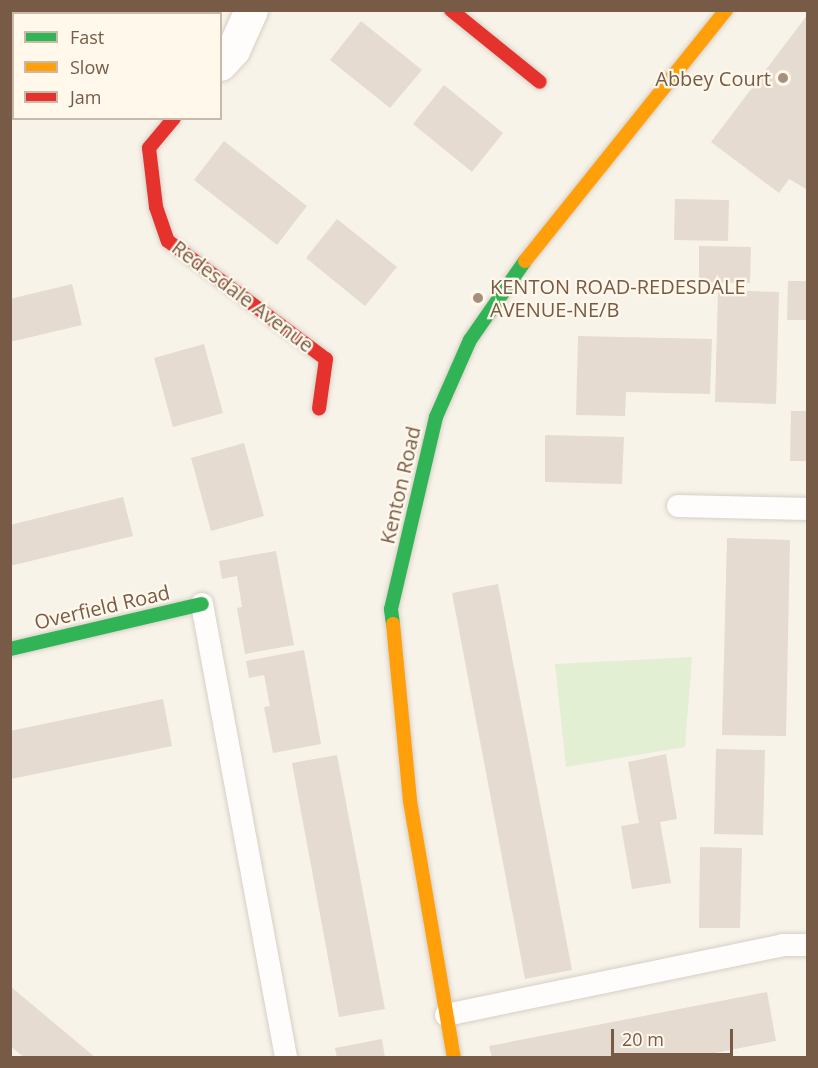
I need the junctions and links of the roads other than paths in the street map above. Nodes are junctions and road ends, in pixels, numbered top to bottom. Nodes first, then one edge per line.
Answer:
1 (251, 10) edge
2 (451, 10) edge
3 (726, 10) edge
4 (222, 62) edge
5 (540, 82) dead end
6 (172, 120) edge
7 (319, 409) dead end
8 (678, 507) dead end
9 (807, 509) edge
10 (202, 604) joint
11 (10, 649) edge
12 (807, 945) edge
13 (446, 1015) junction
14 (286, 1058) edge
15 (453, 1058) edge

1 - 4 street
2 - 5 street
3 - 13 street, Kenton Road
6 - 7 street, Redesdale Avenue
8 - 9 lane
10 - 11 street, Overfield Road
10 - 14 lane
12 - 13 lane
13 - 15 street, Kenton Road

